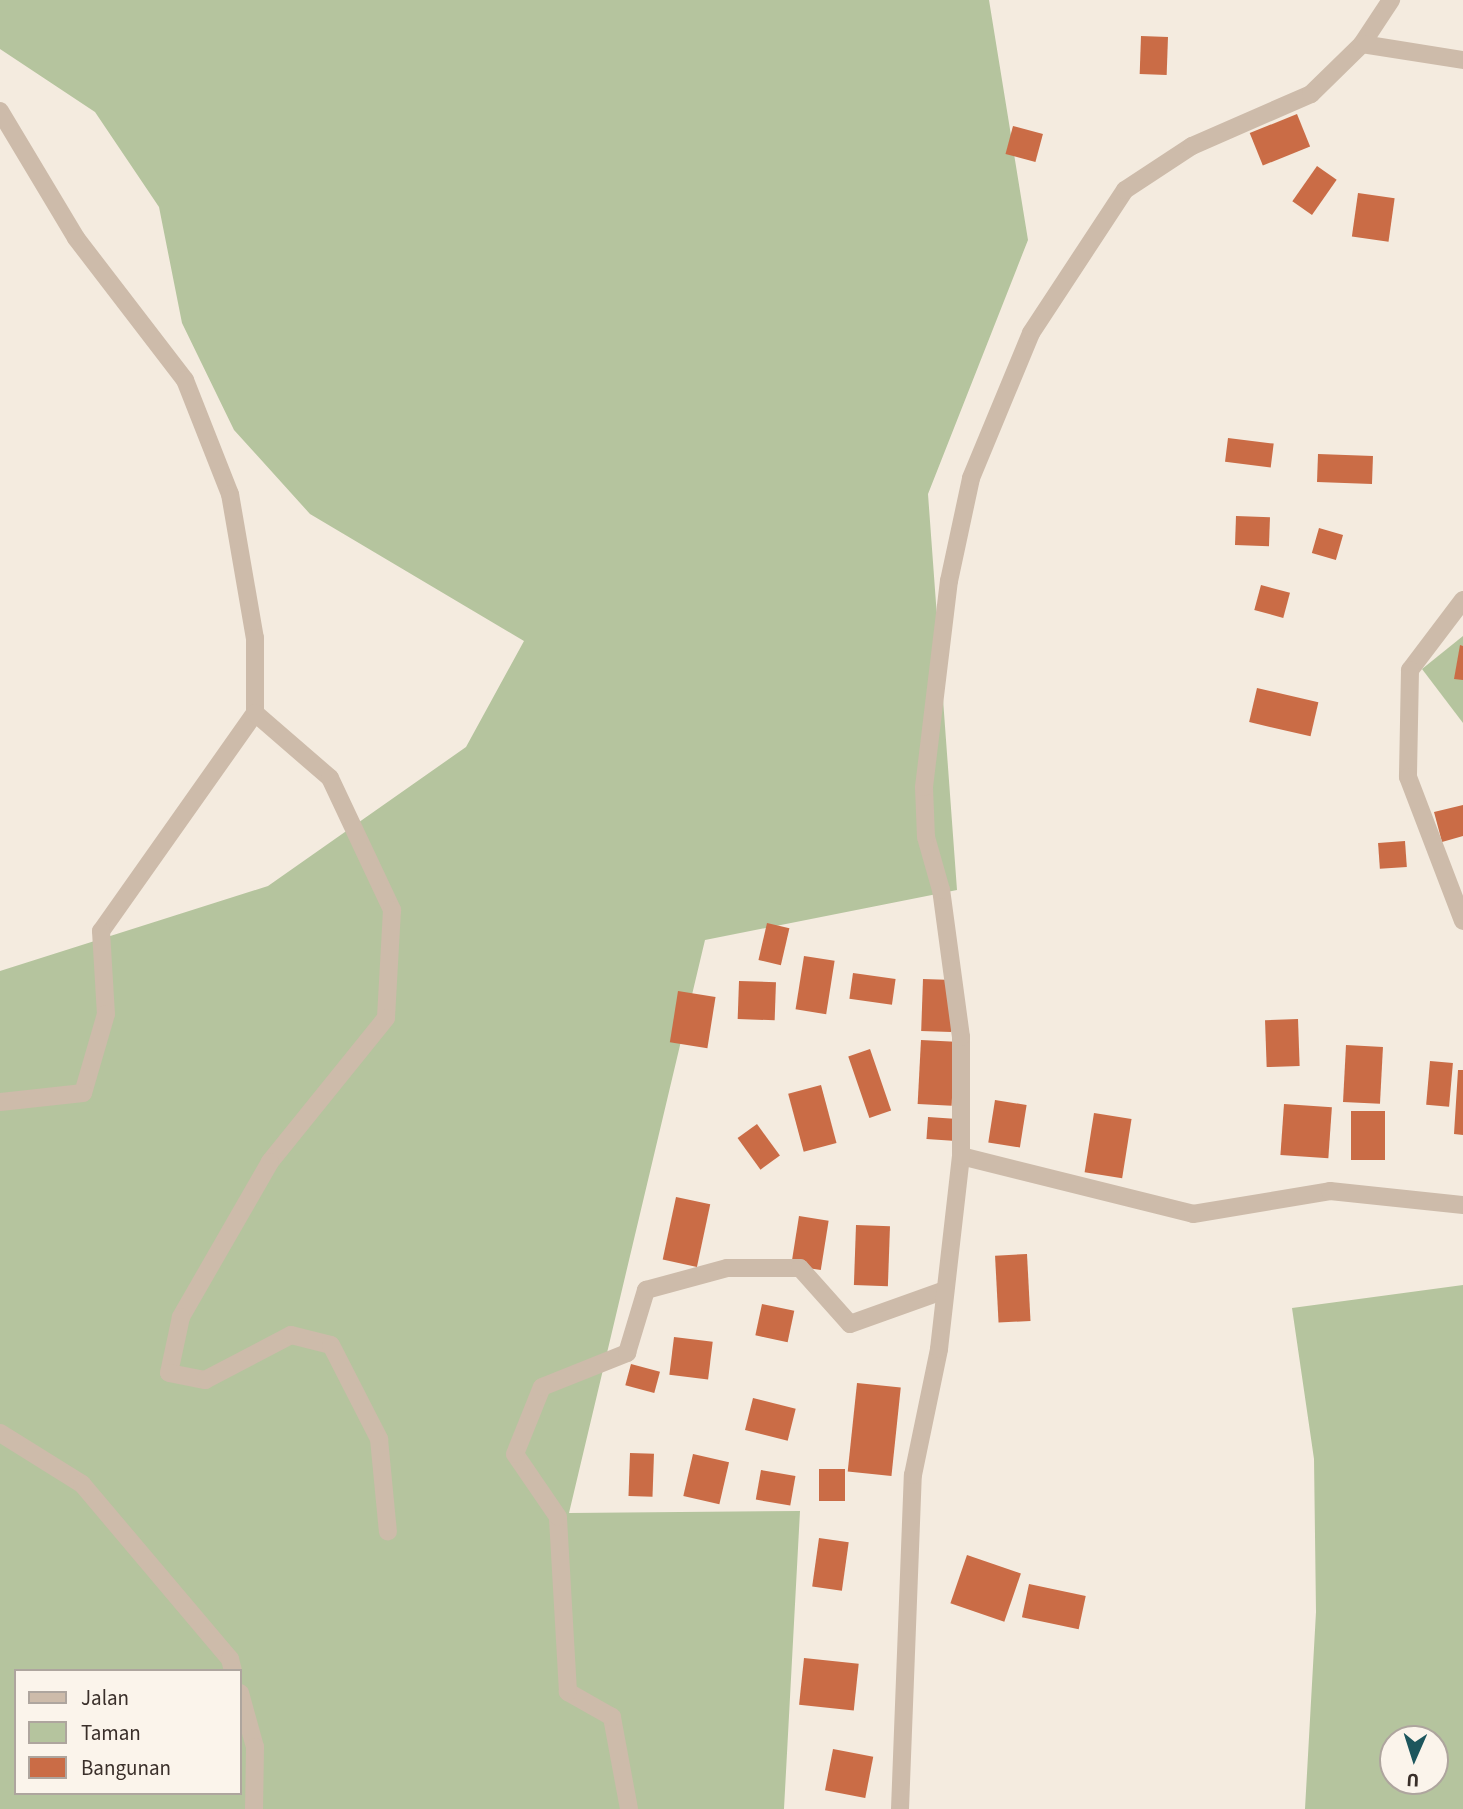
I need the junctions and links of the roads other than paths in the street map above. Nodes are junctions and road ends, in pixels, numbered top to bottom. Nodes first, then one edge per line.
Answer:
1 (1391, 0) edge
2 (1362, 44) junction
3 (1463, 60) edge
4 (0, 111) edge
5 (1463, 600) edge
6 (255, 713) junction
7 (1463, 920) edge
8 (0, 1102) edge
9 (961, 1156) junction
10 (1463, 1205) edge
11 (945, 1290) junction
12 (0, 1433) edge
13 (388, 1532) dead end
14 (232, 1669) edge
15 (242, 1700) edge
16 (254, 1809) edge
17 (629, 1809) edge
18 (900, 1809) edge

1 - 2 street
2 - 3 street
2 - 9 street
4 - 6 street
5 - 7 street
6 - 8 street
6 - 13 street
9 - 10 street
9 - 11 street
11 - 17 street
11 - 18 street
12 - 14 street
15 - 16 street

